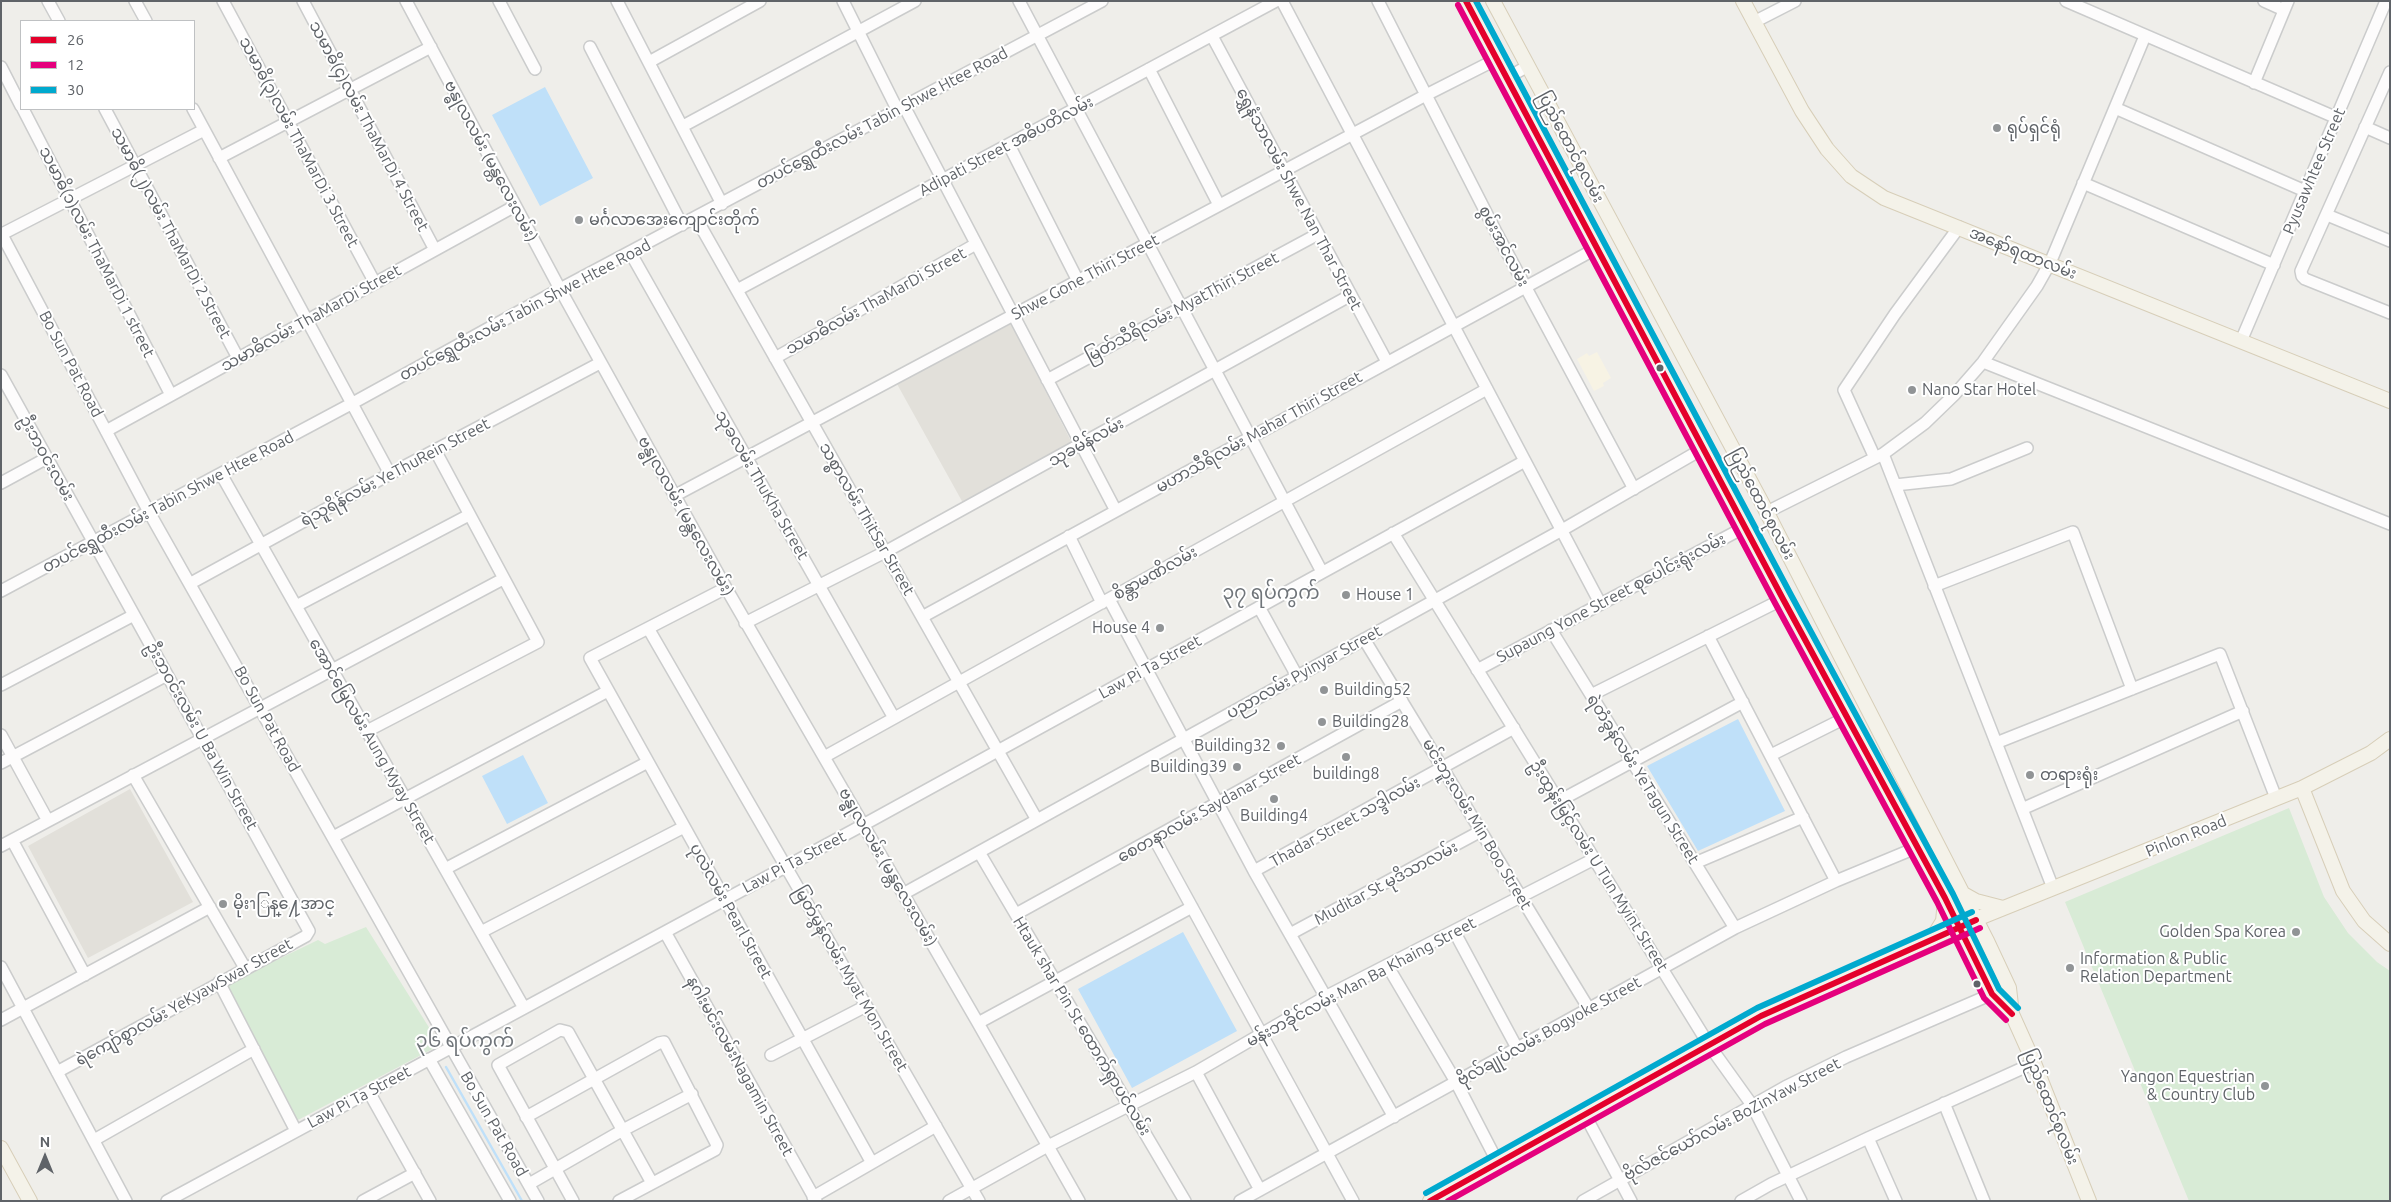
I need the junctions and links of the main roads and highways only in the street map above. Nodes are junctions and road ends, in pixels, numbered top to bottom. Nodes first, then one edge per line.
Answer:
1 (1466, 1) edge
2 (1493, 1) edge
3 (1743, 1) edge
4 (2390, 401) edge
5 (1714, 414) junction
6 (1692, 426) junction
7 (2390, 739) edge
8 (2302, 788) junction
9 (1960, 892) junction
10 (1945, 898) junction
11 (2003, 908) junction
12 (1976, 920) junction
13 (1959, 926) junction
14 (1932, 939) junction
15 (1987, 941) junction
16 (2390, 944) edge
17 (1971, 948) junction
18 (2012, 1014) junction
19 (1, 1148) edge
20 (30, 1201) edge
21 (1430, 1201) edge
22 (2089, 1201) edge

1 - 6 main road, ပြည်ထောင်စုလမ်း
2 - 5 main road, ပြည်ထောင်စုလမ်း
3 - 4 main road, အနော်ရထာလမ်း
5 - 6 main road
5 - 9 main road, ပြည်ထောင်စုလမ်း
6 - 10 main road, ပြည်ထောင်စုလမ်း
7 - 8 main road, Pinlon Road
8 - 11 main road, Pinlon Road
8 - 16 main road
9 - 11 main road
9 - 12 main road, ပြည်ထောင်စုလမ်း
10 - 13 main road, ပြည်ထောင်စုလမ်း
10 - 14 main road
11 - 12 main road, Pinlon Road
11 - 15 main road
12 - 13 main road, Pinlon Road
12 - 15 main road, ပြည်ထောင်စုလမ်း
13 - 14 main road, Pinlon Road
13 - 17 main road, ပြည်ထောင်စုလမ်း
14 - 17 main road
14 - 21 main road, Pinlon Road
15 - 18 main road, ပြည်ထောင်စုလမ်း
17 - 18 main road, ပြည်ထောင်စုလမ်း
18 - 22 main road, ပြည်ထောင်စုလမ်း
19 - 20 main road

